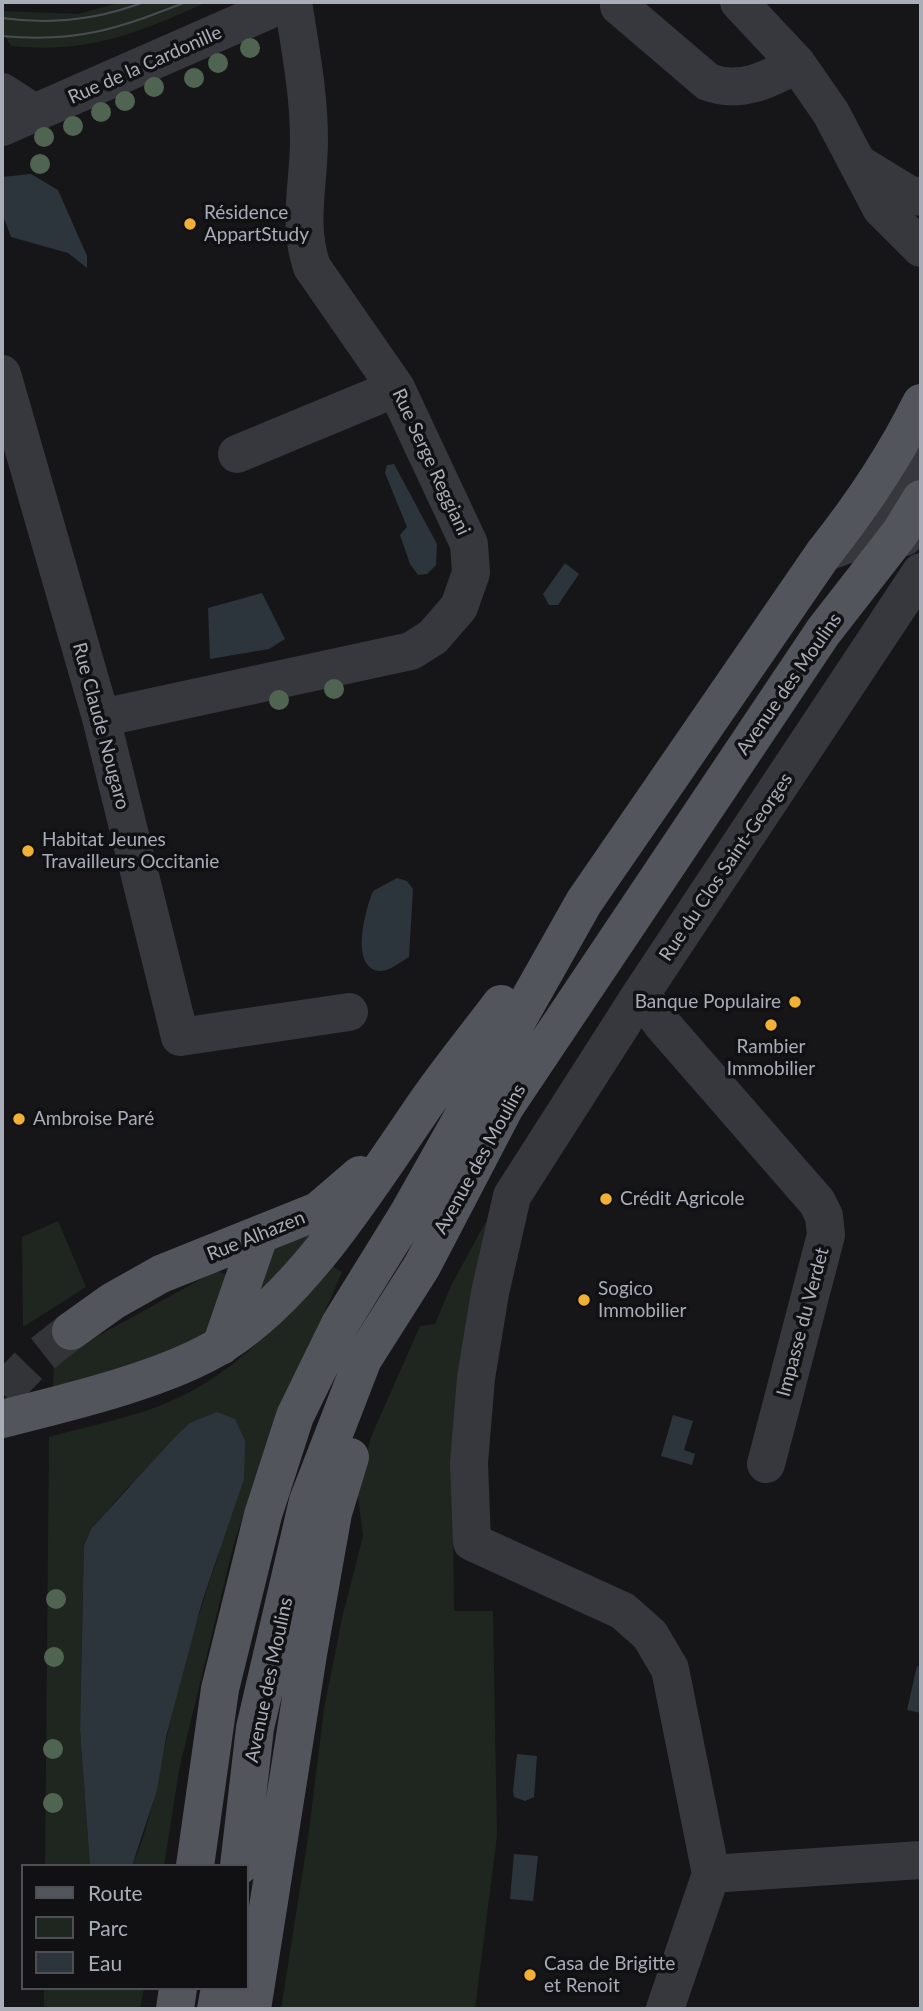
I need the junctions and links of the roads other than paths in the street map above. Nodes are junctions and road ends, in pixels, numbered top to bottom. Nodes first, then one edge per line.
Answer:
1 (287, 2) edge
2 (293, 2) edge
3 (739, 2) edge
4 (619, 6) dead end
5 (797, 64) junction
6 (2, 92) edge
7 (19, 120) edge
8 (859, 164) junction
9 (921, 197) edge
10 (921, 248) edge
11 (2, 374) edge
12 (396, 388) junction
13 (921, 403) edge
14 (237, 454) dead end
15 (921, 457) edge
16 (921, 499) edge
17 (917, 552) edge
18 (824, 553) junction
19 (101, 718) junction
20 (584, 902) junction
21 (641, 994) junction
22 (349, 1012) dead end
23 (419, 1112) junction
24 (259, 1236) junction
25 (422, 1266) junction
26 (71, 1331) tunnel mouth
27 (221, 1346) junction
28 (2, 1419) edge
29 (766, 1464) dead end
30 (921, 1860) edge
31 (195, 1864) edge
32 (239, 1864) edge
33 (711, 1874) junction
34 (178, 1990) edge
35 (220, 1990) edge
36 (175, 2009) edge
37 (216, 2009) edge
38 (252, 2009) edge
39 (665, 2009) edge

1 - 7 street, Rue de la Cardonille
2 - 12 street, Rue Serge Reggiani
3 - 5 street
4 - 5 street
5 - 8 street
6 - 7 street
8 - 9 street
8 - 10 street
11 - 19 street, Rue Claude Nougaro
12 - 14 street
12 - 19 street, Rue Serge Reggiani
13 - 18 main road, Avenue des Moulins
15 - 17 street
16 - 17 main road, Avenue des Moulins
17 - 18 street
17 - 21 street, Rue du Clos Saint-Georges
17 - 25 main road, Avenue des Moulins
18 - 20 main road, Avenue des Moulins
19 - 22 street, Rue Claude Nougaro
20 - 23 main road, Avenue des Moulins
20 - 31 main road, Avenue des Moulins
21 - 29 street, Impasse du Verdet
21 - 33 street, Rue du Clos Saint-Georges
23 - 24 main road, Rue Alhazen
23 - 27 main road, Avenue des Moulins
24 - 26 main road, Rue Alhazen
24 - 27 main road
25 - 32 main road, Avenue des Moulins
25 - 38 main road
27 - 28 main road, Avenue des Moulins
30 - 33 street
33 - 39 street
34 - 36 main road
35 - 37 main road

